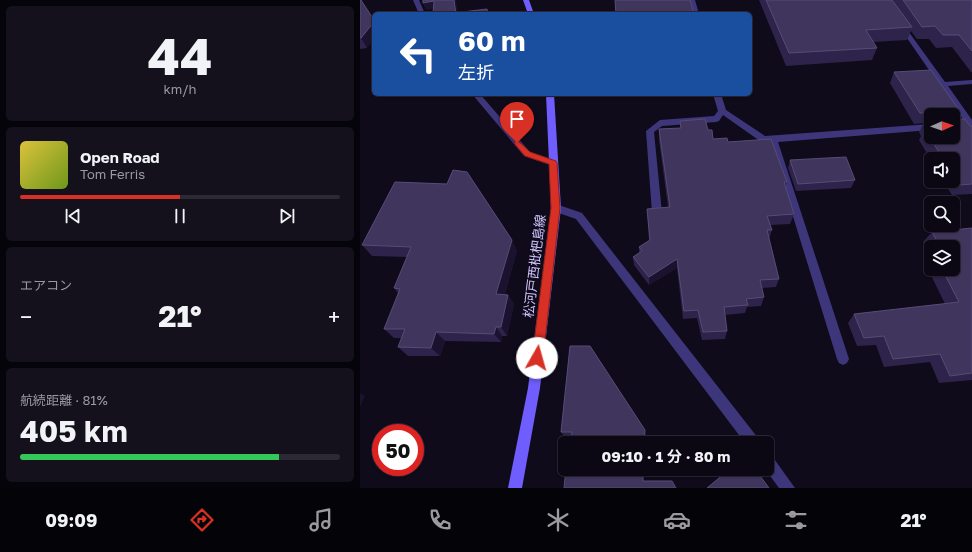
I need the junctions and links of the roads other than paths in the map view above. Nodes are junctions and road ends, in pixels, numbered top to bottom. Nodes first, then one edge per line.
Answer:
1 (416, 0) edge
2 (526, 0) edge
3 (692, 0) edge
4 (421, 12) edge
5 (530, 12) edge
6 (695, 12) edge
7 (897, 19) edge
8 (972, 82) edge
9 (943, 84) junction
10 (478, 96) edge
11 (550, 96) edge
12 (718, 96) edge
13 (722, 111) junction
14 (960, 125) edge
15 (971, 125) edge
16 (924, 128) edge
17 (773, 139) junction
18 (553, 163) junction
19 (556, 208) junction
20 (657, 213) edge
21 (843, 359) dead end
22 (748, 436) edge
23 (774, 470) edge
24 (515, 488) edge
25 (788, 488) edge

1 - 4 street
2 - 5 main road
3 - 6 street
7 - 9 street
8 - 9 street
9 - 15 street
10 - 18 street
11 - 18 main road, 松河戸西枇杷島線
12 - 13 street
13 - 17 street
13 - 20 street
14 - 15 street
16 - 17 street
17 - 21 street
18 - 19 main road, 松河戸西枇杷島線
19 - 22 street
19 - 24 main road, 松河戸西枇杷島線
23 - 25 street

